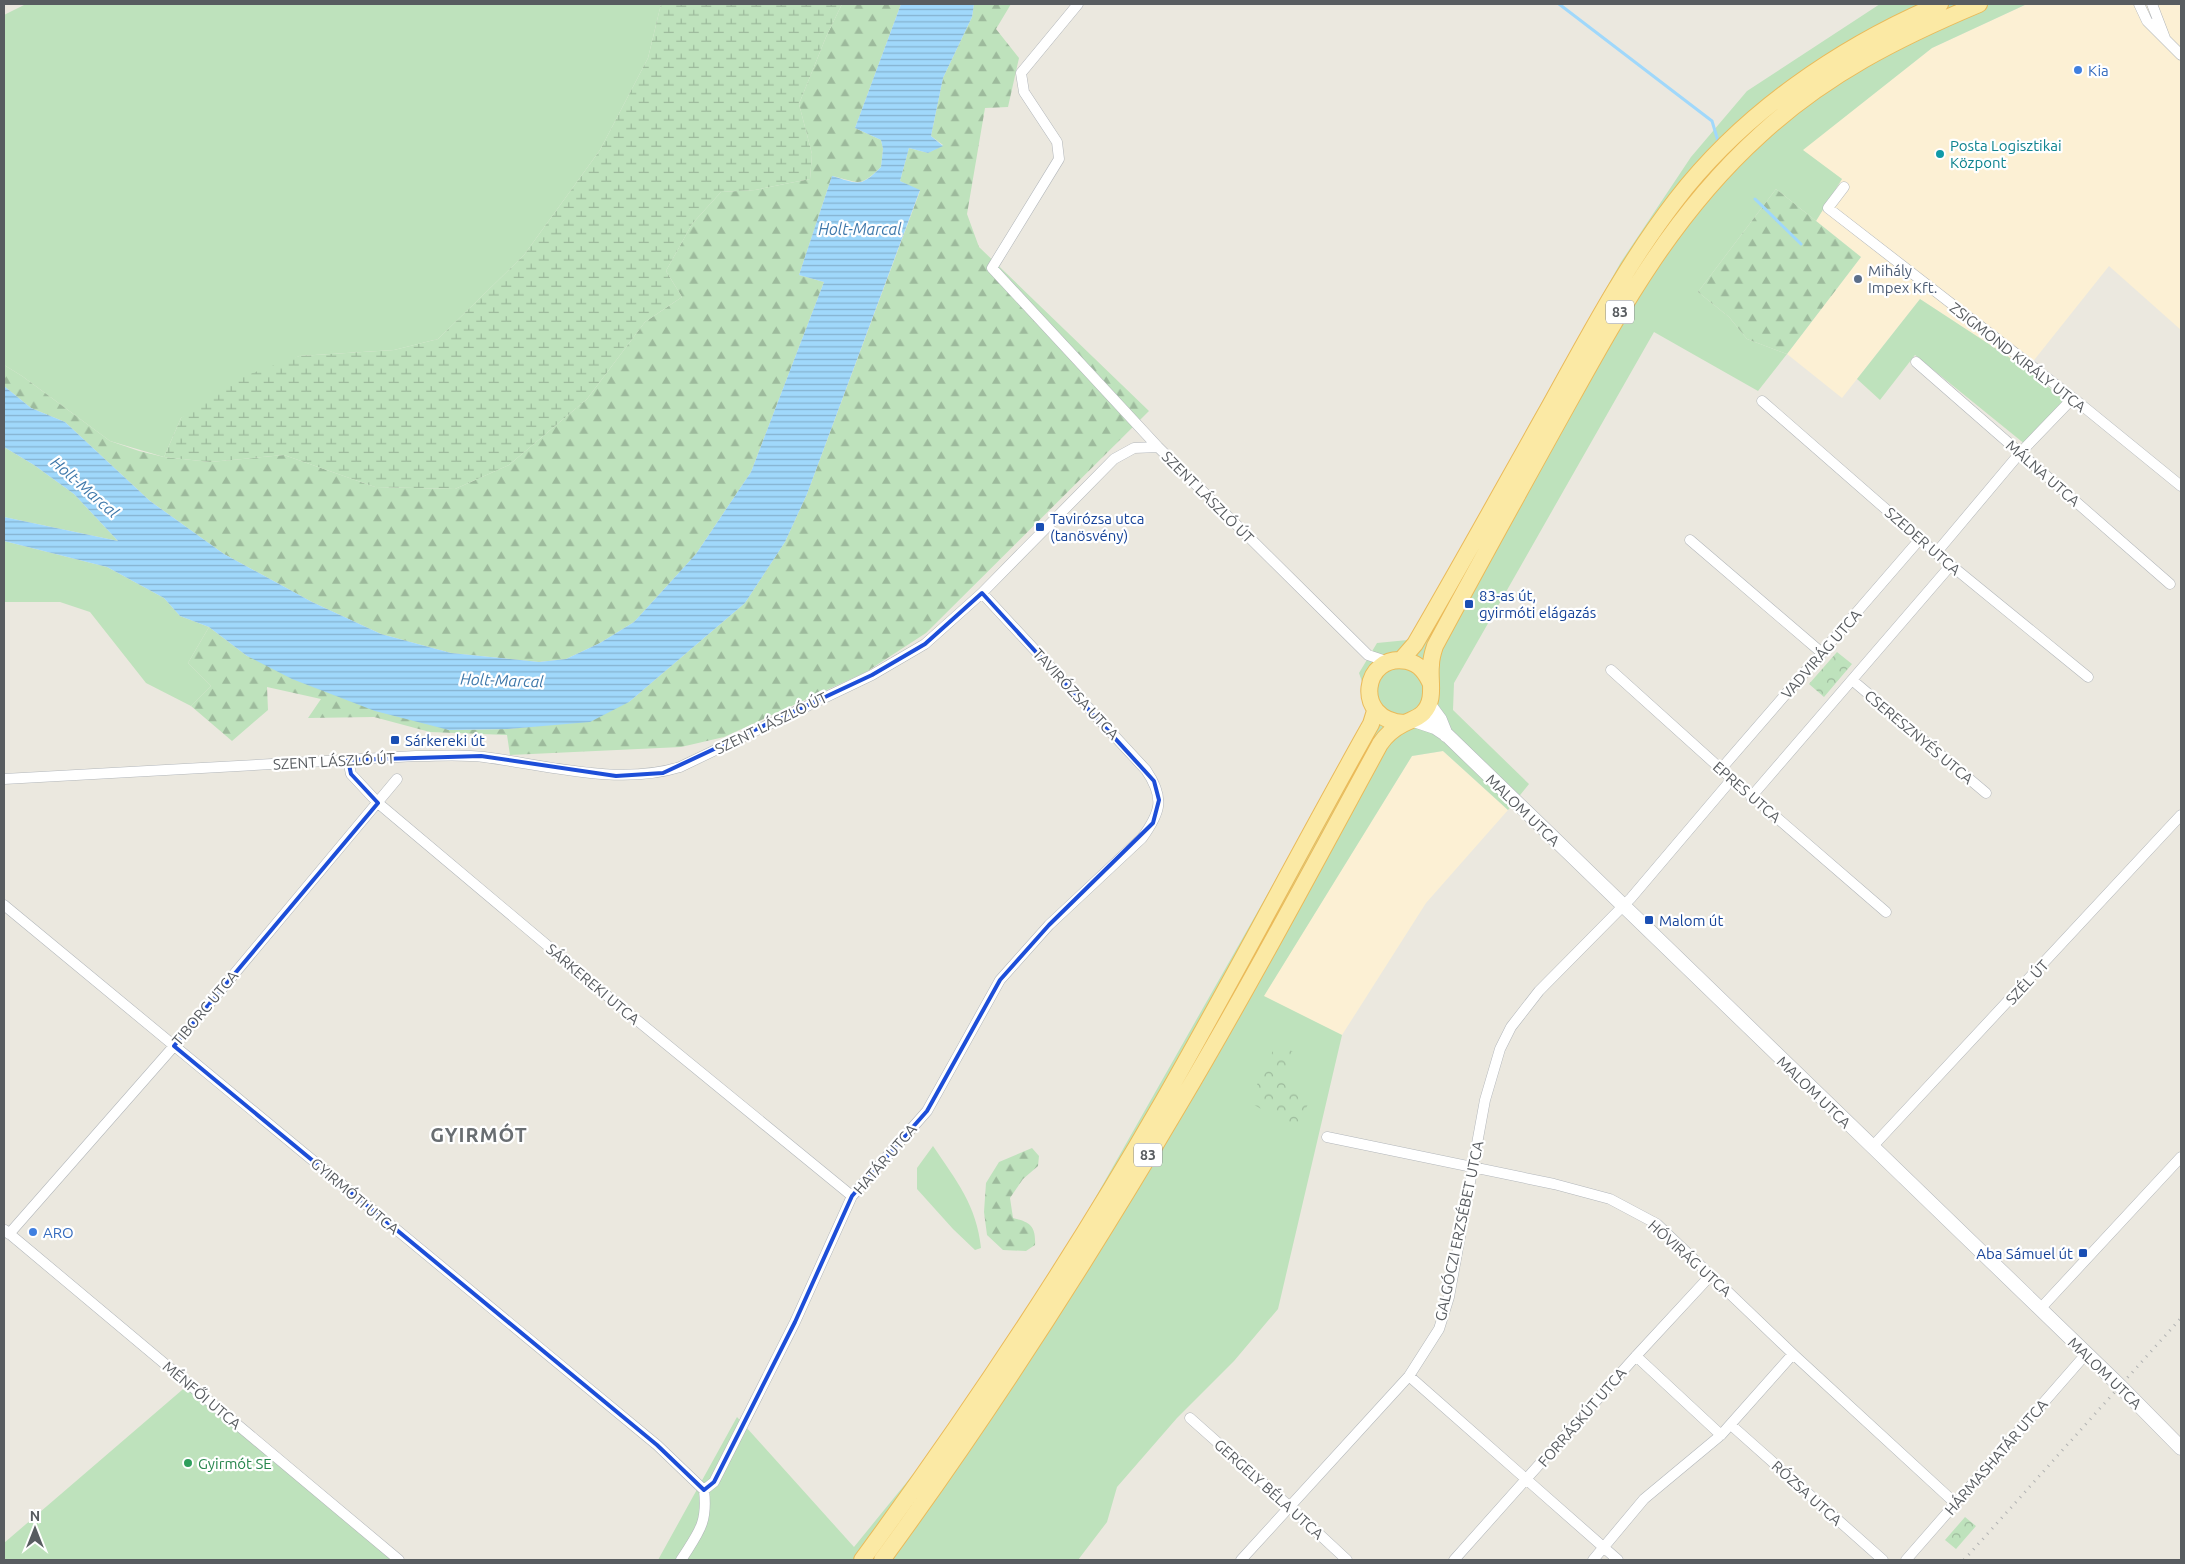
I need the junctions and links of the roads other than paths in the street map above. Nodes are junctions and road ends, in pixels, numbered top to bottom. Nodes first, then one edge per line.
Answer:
1 (1078, 4) edge
2 (1940, 4) edge
3 (1979, 4) edge
4 (2139, 4) edge
5 (2152, 4) edge
6 (2166, 41) junction
7 (2181, 55) edge
8 (1844, 187) dead end
9 (1916, 362) dead end
10 (2073, 398) junction
11 (1762, 401) dead end
12 (1158, 447) junction
13 (2020, 453) junction
14 (2181, 486) edge
15 (1920, 539) junction
16 (1690, 540) dead end
17 (1936, 553) junction
18 (1951, 565) junction
19 (2170, 584) dead end
20 (982, 593) junction
21 (1822, 653) junction
22 (1368, 656) junction
23 (1395, 661) junction
24 (1611, 670) dead end
25 (2088, 677) dead end
26 (1852, 680) junction
27 (1370, 682) junction
28 (1431, 684) junction
29 (1429, 705) junction
30 (1375, 711) junction
31 (1409, 721) junction
32 (1447, 735) junction
33 (348, 760) junction
34 (1721, 769) junction
35 (4, 779) edge
36 (398, 779) dead end
37 (1732, 780) junction
38 (1986, 793) dead end
39 (1752, 797) junction
40 (1159, 800) joint
41 (378, 803) junction
42 (2181, 815) edge
43 (4, 904) edge
44 (1621, 906) junction
45 (1886, 912) dead end
46 (174, 1046) junction
47 (1327, 1136) dead end
48 (1872, 1147) junction
49 (2181, 1157) edge
50 (1473, 1168) junction
51 (852, 1196) junction
52 (6, 1232) edge
53 (1711, 1275) junction
54 (2040, 1309) junction
55 (1793, 1354) junction
56 (2086, 1354) junction
57 (1636, 1356) junction
58 (1409, 1376) junction
59 (1190, 1418) dead end
60 (1731, 1425) junction
61 (1721, 1435) junction
62 (2181, 1448) edge
63 (1527, 1480) junction
64 (704, 1490) junction
65 (1954, 1503) junction
66 (1289, 1506) junction
67 (1605, 1547) junction
68 (399, 1560) edge
69 (681, 1560) edge
70 (862, 1560) edge
71 (882, 1560) edge
72 (1241, 1560) edge
73 (1347, 1560) edge
74 (1454, 1560) edge
75 (1593, 1560) edge
76 (1618, 1560) edge
77 (1883, 1560) edge
78 (1906, 1560) edge

1 - 12 street
2 - 23 main road, 83
3 - 28 main road, 83
4 - 6 street
5 - 6 street
6 - 7 street
8 - 10 street, ZSIGMOND KIRÁLY UTCA
9 - 13 street, MÁLNA UTCA
10 - 13 street
10 - 14 street, ZSIGMOND KIRÁLY UTCA
11 - 15 street, SZEDER UTCA
12 - 20 street, SZENT LÁSZLÓ ÚT
12 - 22 street, SZENT LÁSZLÓ ÚT
13 - 17 street
13 - 19 street, MÁLNA UTCA
15 - 17 street, SZEDER UTCA
15 - 21 street, VADVIRÁG UTCA
16 - 21 street
17 - 18 street, SZEDER UTCA
18 - 25 street, SZEDER UTCA
18 - 26 street
20 - 33 street, SZENT LÁSZLÓ ÚT
20 - 40 street, TAVIRÓZSA UTCA
21 - 34 street, VADVIRÁG UTCA
22 - 23 street, SZENT LÁSZLÓ ÚT
22 - 27 street
23 - 27 main road, 83
23 - 28 main road
24 - 34 street, EPRES UTCA
26 - 38 street, CSERESZNYÉS UTCA
26 - 39 street
27 - 30 main road
28 - 29 main road, 83
29 - 31 main road, 83
29 - 32 main road
30 - 31 main road
30 - 70 main road, 83
31 - 32 main road
31 - 71 main road, 83
32 - 44 main road, MALOM UTCA
33 - 35 street, SZENT LÁSZLÓ ÚT
33 - 41 street, SÁRKEREKI UTCA
34 - 37 street, EPRES UTCA
36 - 41 street, TIBORC UTCA
37 - 39 street, EPRES UTCA
37 - 44 street
39 - 45 street, EPRES UTCA
40 - 51 street, HATÁR UTCA
41 - 46 street, TIBORC UTCA
41 - 51 street, SÁRKEREKI UTCA
42 - 48 street, SZÉL ÚT
43 - 46 street, GYIRMÓTI UTCA
44 - 48 main road, MALOM UTCA
44 - 50 street, GALGÓCZI ERZSÉBET UTCA
46 - 52 street, TIBORC UTCA
46 - 64 street, GYIRMÓTI UTCA
47 - 50 street, HÓVIRÁG UTCA
48 - 54 main road, MALOM UTCA
49 - 54 street
50 - 53 street, HÓVIRÁG UTCA
50 - 58 street, GALGÓCZI ERZSÉBET UTCA
51 - 64 street, HATÁR UTCA
52 - 68 street, MÉNFŐI UTCA
53 - 55 street, HÓVIRÁG UTCA
53 - 57 street, FORRÁSKÚT UTCA
54 - 56 main road, MALOM UTCA
55 - 60 street
55 - 65 street, HÓVIRÁG UTCA
56 - 62 main road, MALOM UTCA
56 - 65 street, HÁRMASHATÁR UTCA
57 - 61 street
57 - 63 street, FORRÁSKÚT UTCA
58 - 63 street
58 - 66 street, GALGÓCZI ERZSÉBET UTCA
59 - 66 street, GERGELY BÉLA UTCA
60 - 61 street
60 - 77 street, RÓZSA UTCA
61 - 67 street
63 - 67 street
63 - 74 street, FORRÁSKÚT UTCA
64 - 69 street
65 - 78 street, HÁRMASHATÁR UTCA
66 - 72 street, GALGÓCZI ERZSÉBET UTCA
66 - 73 street, GERGELY BÉLA UTCA
67 - 75 street
67 - 76 street

